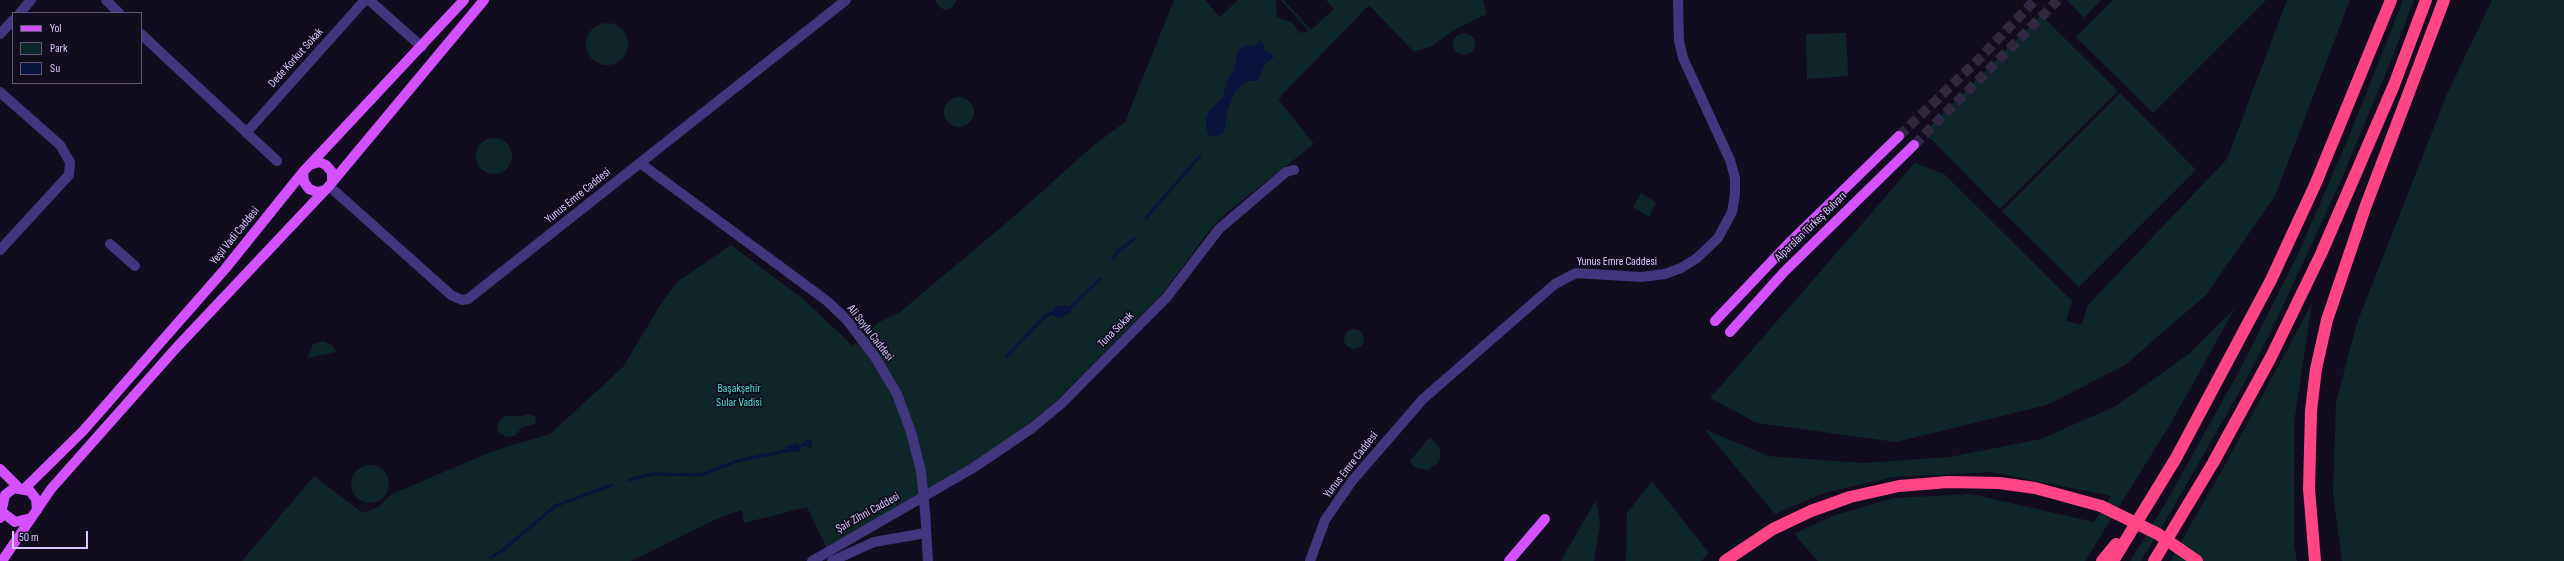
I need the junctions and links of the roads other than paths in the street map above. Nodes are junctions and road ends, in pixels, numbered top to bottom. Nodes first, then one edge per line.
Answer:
1 (31, 0) edge
2 (106, 0) edge
3 (365, 0) edge
4 (369, 0) edge
5 (464, 0) edge
6 (484, 0) edge
7 (846, 0) edge
8 (1678, 0) edge
9 (2391, 0) edge
10 (2426, 0) edge
11 (2444, 0) edge
12 (21, 12) edge
13 (118, 12) edge
14 (12, 21) edge
15 (0, 34) edge
16 (142, 35) edge
17 (422, 47) junction
18 (0, 92) edge
19 (246, 133) junction
20 (1899, 136) tunnel mouth
21 (1914, 145) tunnel mouth
22 (276, 161) dead end
23 (640, 163) junction
24 (307, 169) junction
25 (1294, 170) dead end
26 (329, 185) junction
27 (110, 244) dead end
28 (0, 250) edge
29 (135, 266) dead end
30 (1715, 321) dead end
31 (1730, 332) dead end
32 (0, 469) edge
33 (22, 488) junction
34 (937, 489) joint
35 (1, 510) edge
36 (37, 510) junction
37 (2146, 510) junction
38 (31, 518) junction
39 (1545, 519) dead end
40 (926, 532) junction
41 (2, 561) edge
42 (812, 561) edge
43 (832, 561) edge
44 (928, 561) edge
45 (1310, 561) edge
46 (1509, 561) edge
47 (1725, 561) edge
48 (2102, 561) edge
49 (2113, 561) edge
50 (2154, 561) edge
51 (2197, 561) edge
52 (2315, 561) edge

1 - 12 street
2 - 13 street
3 - 19 street, Dede Korkut Sokak
4 - 17 street
5 - 17 main road, Yeşil Vadi Caddesi
6 - 26 main road
7 - 23 street, Yunus Emre Caddesi
8 - 45 street, Yunus Emre Caddesi
9 - 37 highway
10 - 50 highway
11 - 52 highway
14 - 15 street
16 - 19 street
17 - 24 main road, Yeşil Vadi Caddesi
18 - 28 street
19 - 22 street
20 - 30 main road, Alparslan Türkeş Bulvarı
21 - 31 main road, Alparslan Türkeş Bulvarı
23 - 26 street, Yunus Emre Caddesi
23 - 40 street, Ali Soylu Caddesi, bridge
24 - 26 main road
24 - 26 main road
24 - 33 main road, Yeşil Vadi Caddesi
25 - 34 street, Tuna Sokak
26 - 36 main road
27 - 29 street
32 - 33 main road
33 - 35 main road
33 - 36 main road
34 - 42 street, Şair Zihni Caddesi
35 - 38 main road
36 - 38 main road
37 - 48 highway
37 - 49 highway
38 - 41 main road
39 - 46 main road
40 - 43 street
40 - 44 street, Ali Soylu Caddesi
47 - 51 highway, bridge

